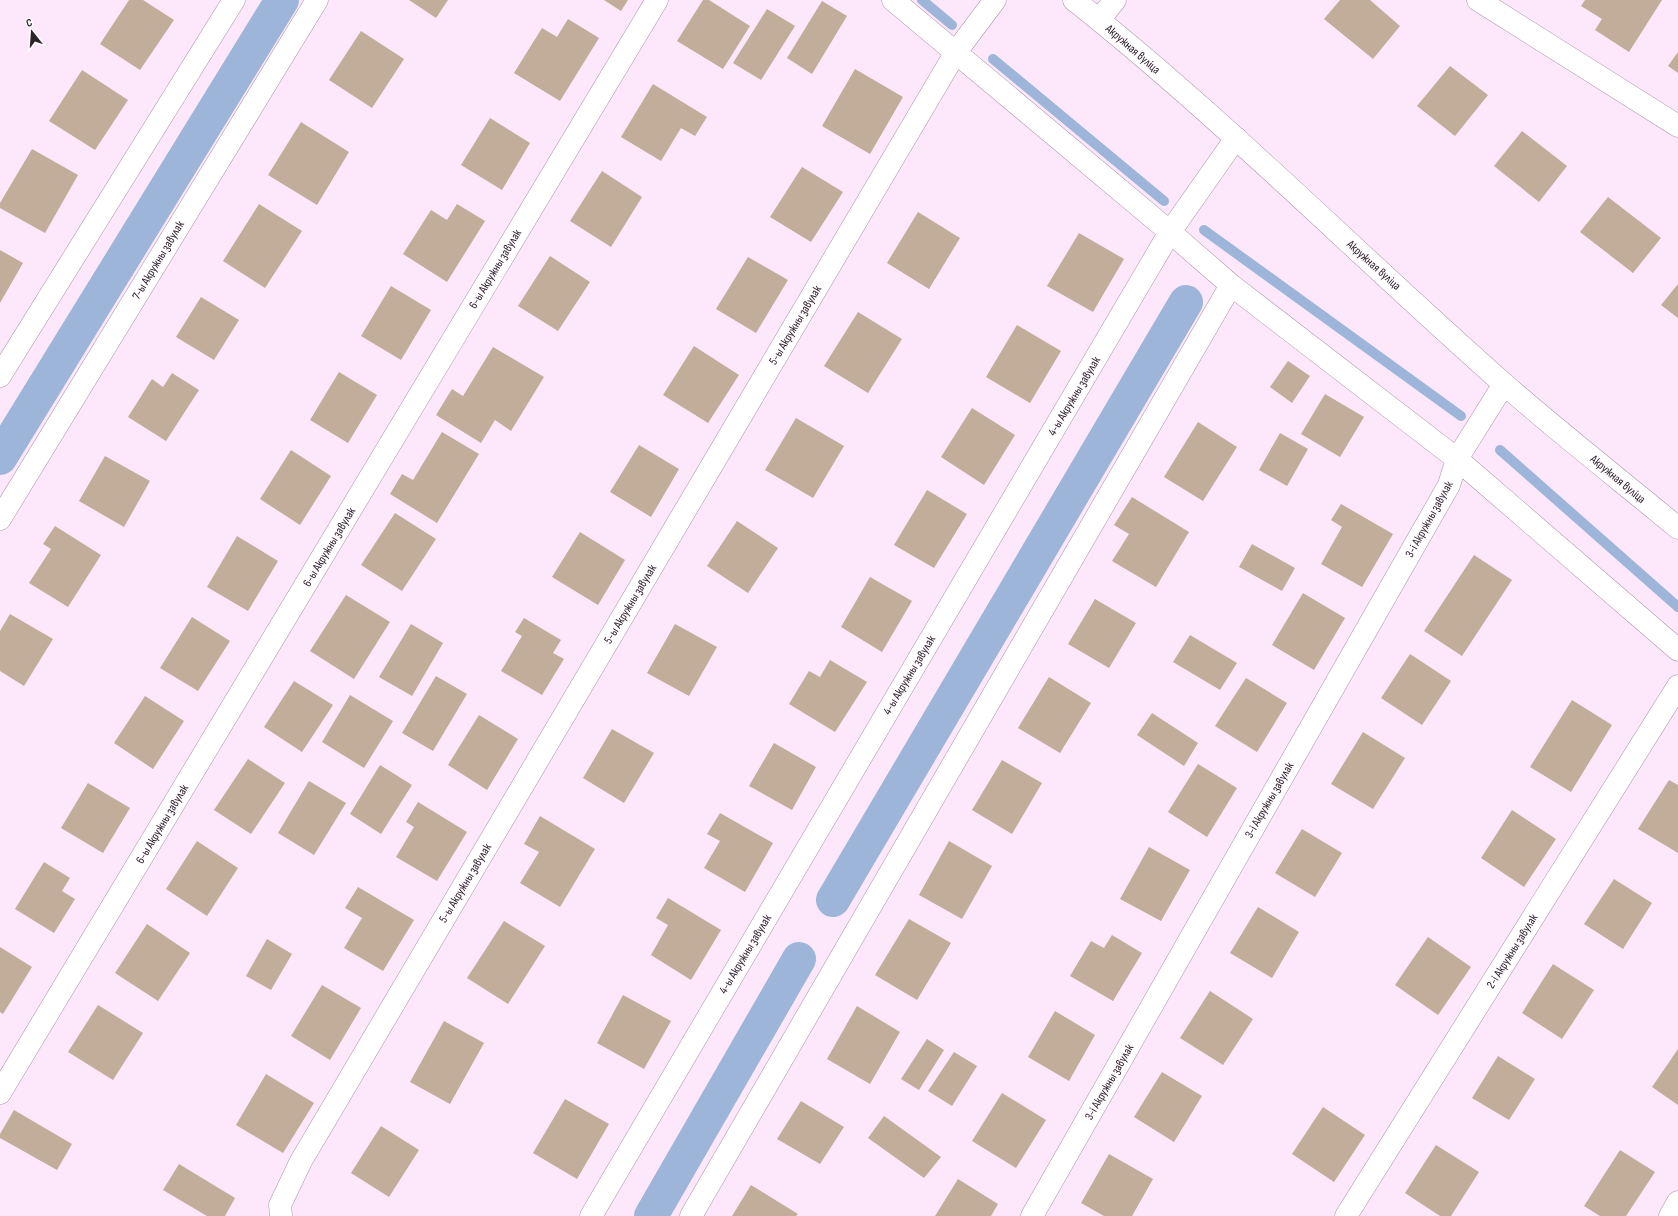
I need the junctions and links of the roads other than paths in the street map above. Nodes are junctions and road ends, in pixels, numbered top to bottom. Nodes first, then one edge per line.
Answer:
1 (234, 0) edge
2 (317, 0) edge
3 (657, 0) edge
4 (893, 0) edge
5 (995, 0) edge
6 (1074, 0) edge
7 (1115, 0) edge
8 (1478, 0) edge
9 (1099, 20) junction
10 (956, 52) junction
11 (1678, 126) edge
12 (1236, 138) junction
13 (1170, 232) junction
14 (1231, 285) junction
15 (0, 376) edge
16 (1504, 384) junction
17 (1457, 459) junction
18 (0, 519) edge
19 (1678, 528) edge
20 (1678, 650) edge
21 (1678, 686) edge
22 (0, 1093) edge
23 (1678, 1202) edge
24 (281, 1216) edge
25 (591, 1216) edge
26 (690, 1216) edge
27 (1032, 1216) edge
28 (1346, 1216) edge
29 (1670, 1216) edge

1 - 15 street
2 - 18 street, 7-ы Акружны завулак
3 - 22 street, 6-ы Акружны завулак
4 - 10 street
5 - 10 street, 5-ы Акружны завулак
6 - 9 street, Акружная вуліца
7 - 9 street
8 - 11 street
9 - 12 street, Акружная вуліца
10 - 13 street
10 - 24 street, 5-ы Акружны завулак
12 - 13 street, 4-ы Акружны завулак
12 - 16 street, Акружная вуліца
13 - 14 street
13 - 25 street, 4-ы Акружны завулак
14 - 17 street
14 - 26 street
16 - 17 street, 3-і Акружны завулак
16 - 19 street, Акружная вуліца
17 - 20 street
17 - 27 street, 3-і Акружны завулак
21 - 28 street, 2-і Акружны завулак
23 - 29 street

